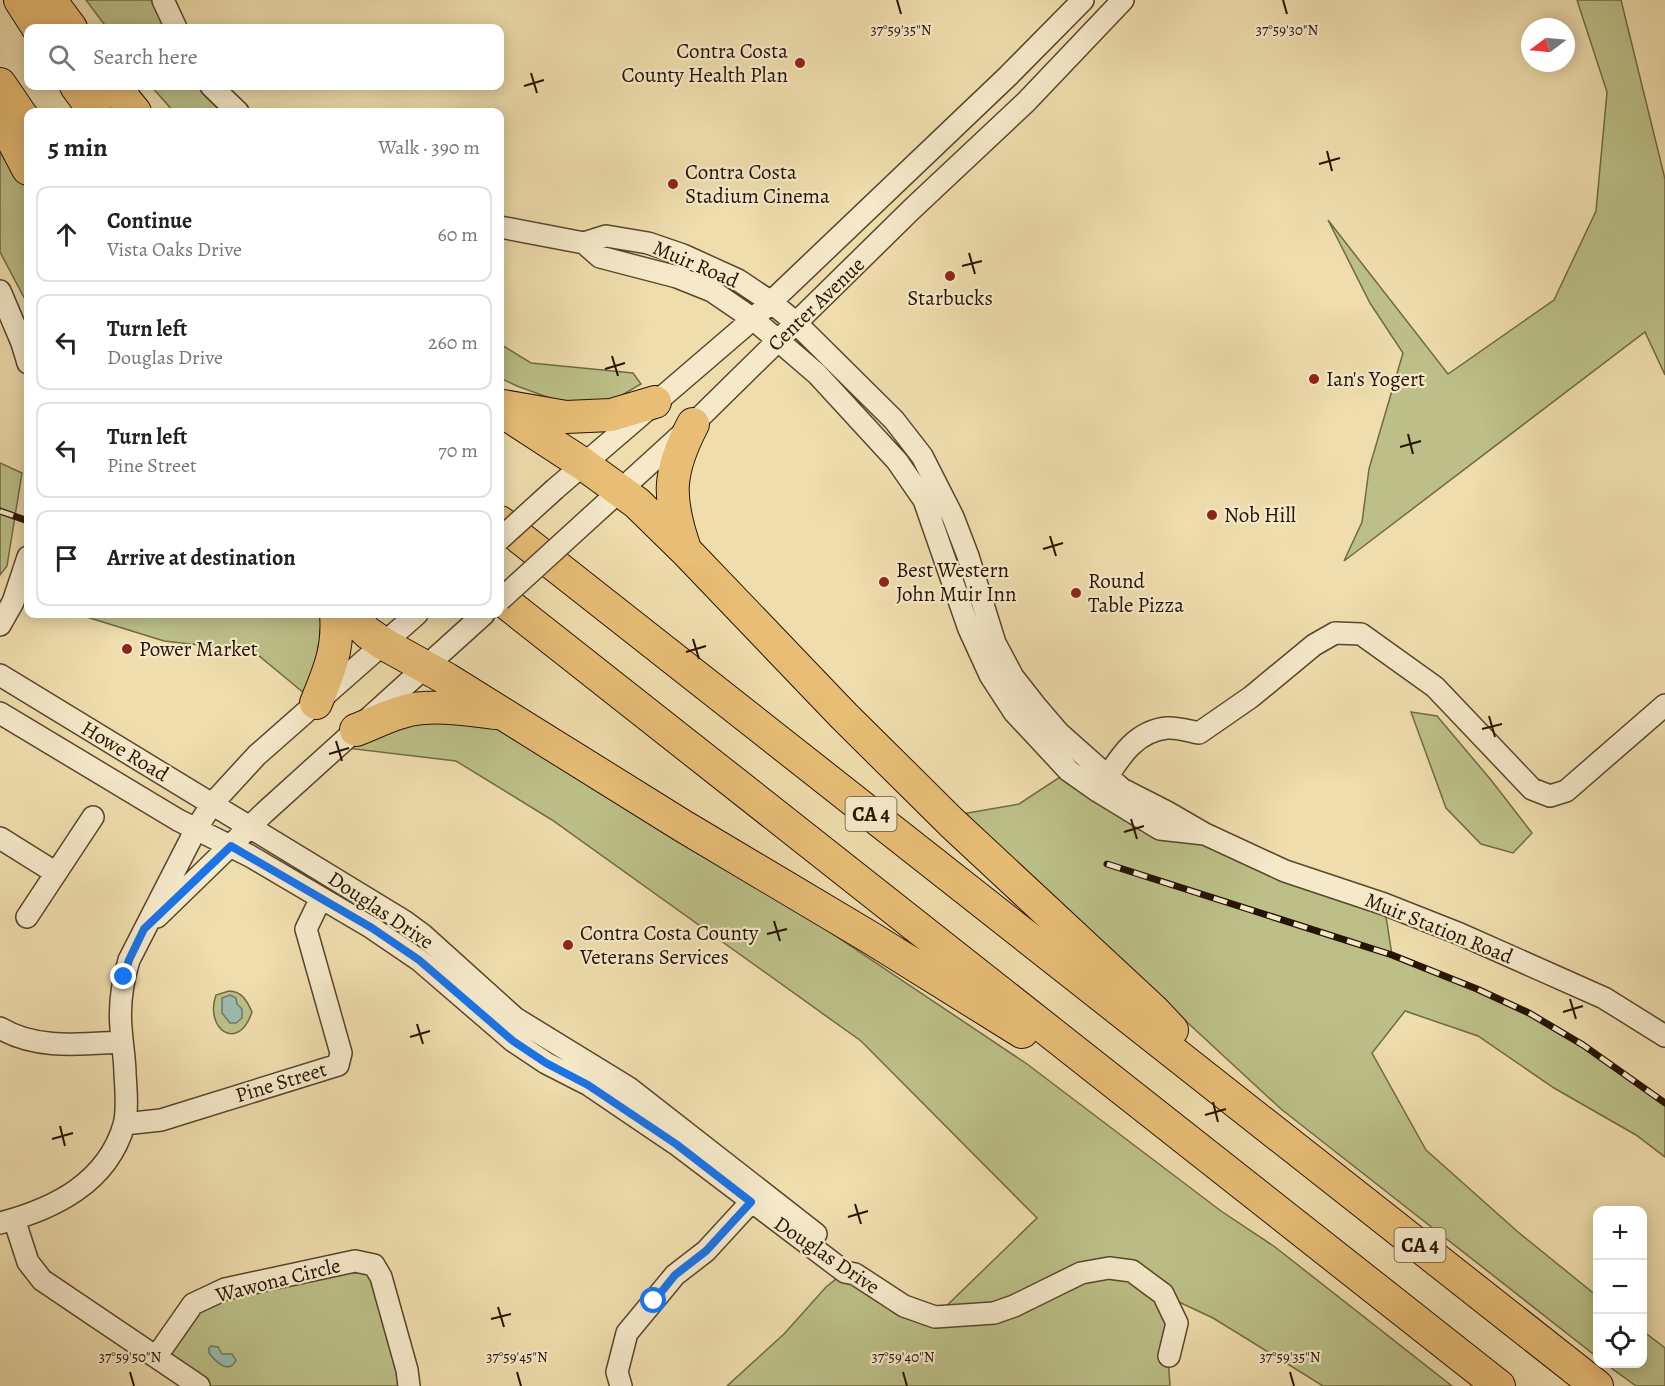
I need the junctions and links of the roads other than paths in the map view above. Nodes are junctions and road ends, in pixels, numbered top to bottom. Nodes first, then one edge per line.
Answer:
1 (20, 0) edge
2 (50, 0) edge
3 (163, 0) edge
4 (1083, 0) edge
5 (1123, 0) edge
6 (35, 24) edge
7 (68, 24) edge
8 (174, 24) edge
9 (0, 84) edge
10 (79, 90) edge
11 (117, 90) edge
12 (215, 90) edge
13 (91, 108) edge
14 (132, 108) edge
15 (234, 108) edge
16 (0, 116) edge
17 (24, 119) edge
18 (24, 161) edge
19 (504, 228) edge
20 (584, 243) junction
21 (0, 291) edge
22 (771, 302) junction
23 (753, 319) junction
24 (796, 323) junction
25 (779, 340) junction
26 (24, 350) edge
27 (655, 402) junction
28 (504, 407) edge
29 (504, 413) edge
30 (693, 424) junction
31 (583, 464) junction
32 (621, 490) junction
33 (504, 525) edge
34 (504, 535) edge
35 (685, 550) junction
36 (24, 571) edge
37 (504, 595) edge
38 (504, 602) edge
39 (336, 618) edge
40 (352, 618) edge
41 (413, 618) edge
42 (480, 618) edge
43 (0, 626) edge
44 (384, 644) junction
45 (426, 667) junction
46 (0, 675) edge
47 (316, 703) junction
48 (1665, 705) edge
49 (0, 713) edge
50 (504, 714) junction
51 (356, 730) junction
52 (1103, 784) junction
53 (212, 804) junction
54 (93, 817) dead end
55 (250, 827) junction
56 (196, 829) junction
57 (0, 838) edge
58 (231, 846) junction
59 (56, 873) junction
60 (321, 898) junction
61 (27, 917) dead end
62 (144, 929) junction
63 (0, 1028) edge
64 (1665, 1036) edge
65 (122, 1042) junction
66 (1242, 1106) junction
67 (1157, 1117) junction
68 (124, 1124) junction
69 (751, 1202) junction
70 (7, 1221) edge
71 (855, 1274) junction
72 (1417, 1321) junction
73 (1169, 1356) dead end
74 (156, 1357) junction
75 (199, 1386) edge
76 (409, 1386) edge
77 (621, 1386) edge
78 (1485, 1386) edge
79 (1499, 1386) edge
80 (1597, 1386) edge

1 - 6 highway
2 - 7 highway
3 - 8 street
4 - 22 street, Center Avenue
5 - 24 street, Center Avenue
9 - 17 highway
10 - 13 highway
11 - 14 highway
12 - 15 street
16 - 18 highway
19 - 20 street, Muir Road
20 - 22 street, Muir Road
20 - 23 street, Muir Road
21 - 26 street
22 - 23 street, Center Avenue
22 - 24 street, Muir Road
23 - 25 street, Muir Road
23 - 27 street, Center Avenue
24 - 25 street, Center Avenue
24 - 52 street, Muir Station Road
25 - 30 street, Center Avenue
25 - 52 street, Muir Station Road
27 - 28 highway
27 - 31 street, Center Avenue
29 - 31 highway
30 - 32 street, Center Avenue
30 - 35 highway
31 - 32 highway
31 - 34 street, Center Avenue, bridge
32 - 35 highway
32 - 37 street, Center Avenue, bridge
33 - 66 highway, CA 4
35 - 66 highway
36 - 43 street
38 - 67 highway, CA 4
39 - 47 highway
40 - 44 highway
41 - 44 street
42 - 45 street
44 - 45 highway
44 - 47 street
45 - 50 highway
45 - 51 street
46 - 53 street, Howe Road
47 - 53 street
48 - 52 street
49 - 56 street, Howe Road
50 - 51 highway
50 - 67 highway
51 - 55 street
52 - 64 street, Muir Station Road
53 - 55 street, Howe Road
53 - 56 street
54 - 59 street
55 - 58 street
55 - 71 street, Douglas Drive
56 - 58 street, Howe Road
56 - 62 street
57 - 59 street
58 - 60 street, Douglas Drive
58 - 62 street
59 - 61 street
60 - 68 street, Pine Street
60 - 69 street, Douglas Drive
62 - 65 street
63 - 65 street
65 - 68 street
66 - 80 highway, CA 4
67 - 72 highway, CA 4
68 - 70 street
69 - 71 street, Douglas Drive
69 - 77 street
70 - 74 street
71 - 73 street, Douglas Drive
72 - 78 highway
72 - 79 highway, CA 4
74 - 75 street
74 - 76 street, Wawona Circle

